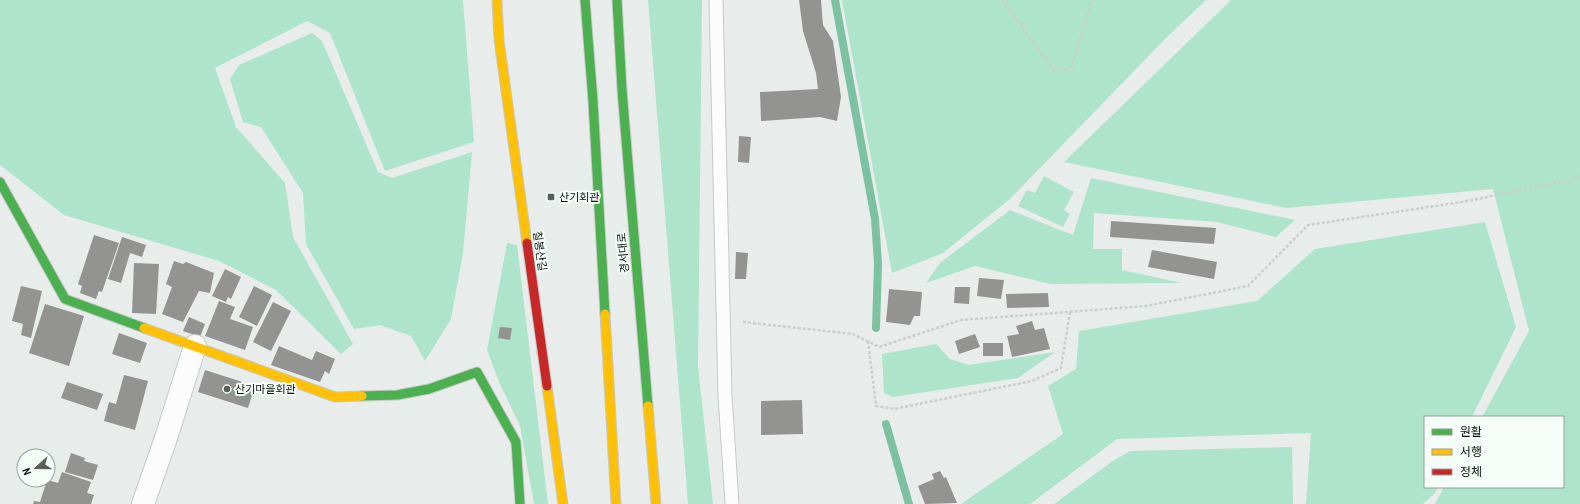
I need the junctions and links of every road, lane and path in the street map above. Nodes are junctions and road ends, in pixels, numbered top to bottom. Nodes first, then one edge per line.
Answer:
1 (496, 0) edge
2 (585, 0) edge
3 (617, 0) edge
4 (716, 0) edge
5 (1002, 0) edge
6 (1092, 0) edge
7 (1580, 176) edge
8 (0, 182) edge
9 (1070, 312) junction
10 (723, 320) junction
11 (868, 341) junction
12 (195, 346) junction
13 (143, 504) edge
14 (520, 504) edge
15 (563, 504) edge
16 (616, 504) edge
17 (656, 504) edge
18 (732, 504) edge

1 - 15 street, 칠봉산길
2 - 16 street, 경서대로
3 - 17 street, 경서대로
4 - 10 lane
5 - 6 path
7 - 9 path
8 - 12 street
9 - 11 path
9 - 11 path
10 - 11 path
10 - 18 lane
12 - 13 street
12 - 14 street

